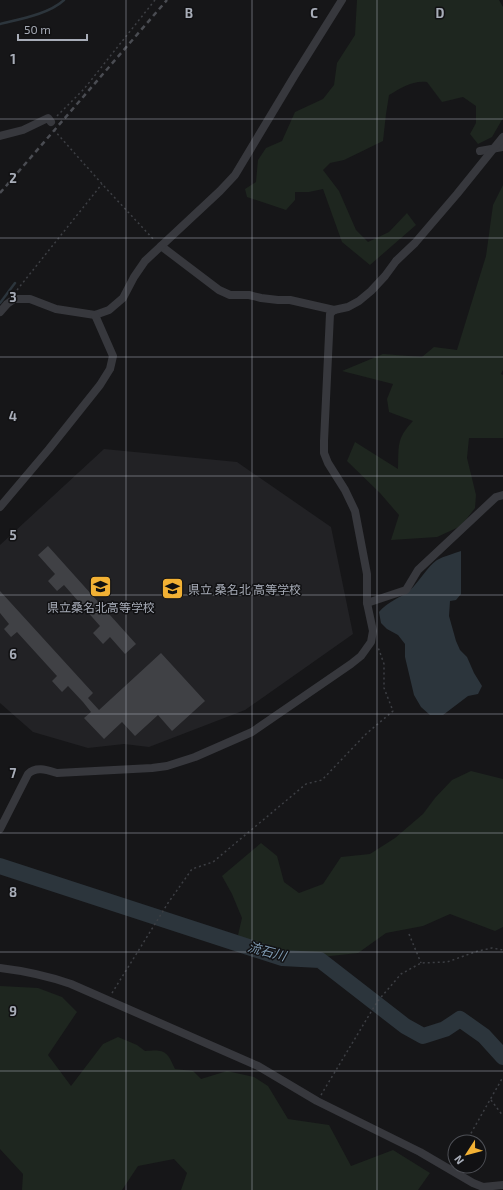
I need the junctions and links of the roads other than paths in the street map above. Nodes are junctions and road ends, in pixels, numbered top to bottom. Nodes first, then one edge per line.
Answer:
1 (342, 0) edge
2 (50, 122) road end
3 (0, 136) edge
4 (503, 136) edge
5 (503, 146) edge
6 (493, 148) junction
7 (480, 151) dead end
8 (161, 246) junction
9 (334, 310) junction
10 (0, 312) edge
11 (95, 316) junction
12 (503, 495) edge
13 (0, 507) edge
14 (367, 603) junction
15 (0, 829) edge
16 (0, 968) edge
17 (503, 1185) edge

1 - 8 street
2 - 3 street
4 - 6 street
5 - 6 street
6 - 7 street
6 - 9 street
8 - 9 street
8 - 11 street
9 - 14 street
10 - 11 street
11 - 13 street
12 - 14 street
14 - 15 street
16 - 17 street

